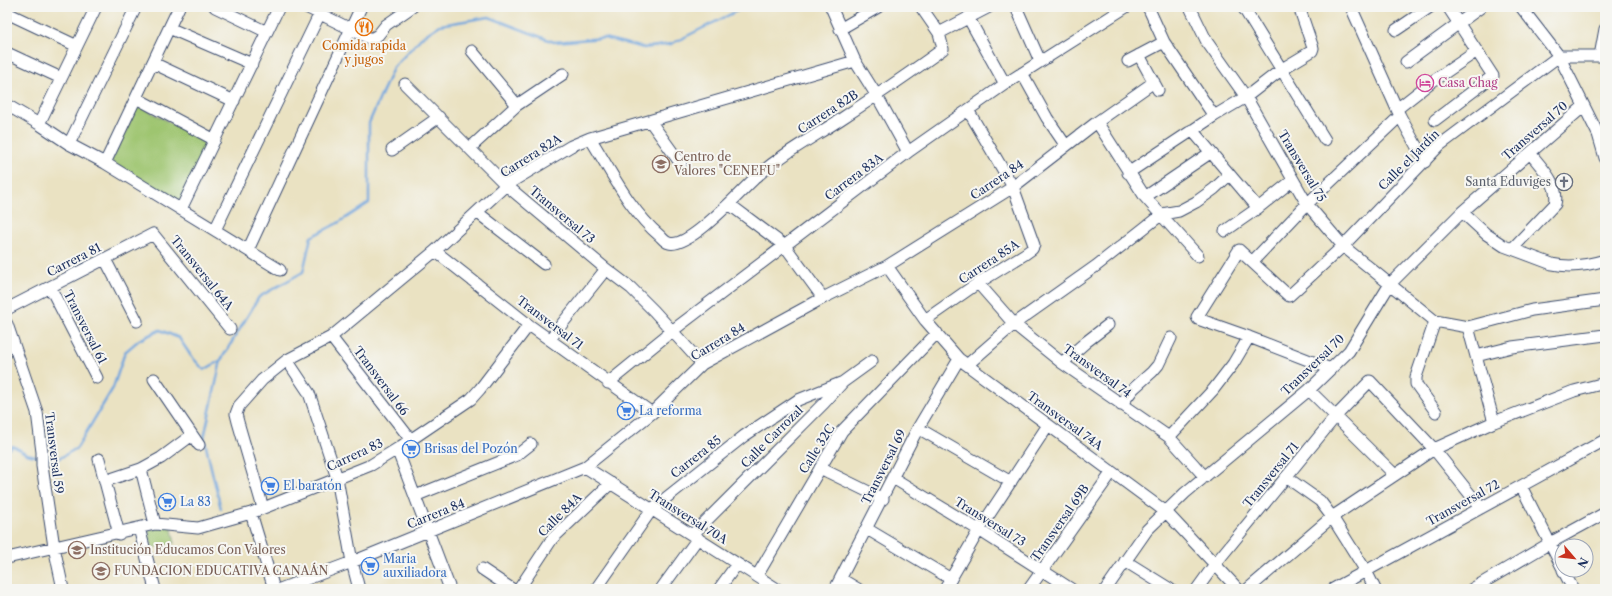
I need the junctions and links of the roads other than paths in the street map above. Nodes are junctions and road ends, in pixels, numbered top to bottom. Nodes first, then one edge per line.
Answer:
1 (96, 7) edge
2 (136, 7) edge
3 (179, 7) edge
4 (215, 7) edge
5 (279, 7) edge
6 (306, 7) edge
7 (361, 7) edge
8 (831, 7) edge
9 (878, 7) edge
10 (922, 7) edge
11 (989, 7) edge
12 (1016, 7) edge
13 (1126, 7) edge
14 (1148, 7) edge
15 (1190, 7) edge
16 (1243, 7) edge
17 (1299, 7) edge
18 (1351, 7) edge
19 (1430, 7) edge
20 (1448, 7) edge
21 (1481, 7) edge
22 (1521, 7) edge
23 (407, 8) edge
24 (321, 10) edge
25 (7, 13) edge
26 (972, 13) edge
27 (1459, 24) junction
28 (169, 28) junction
29 (351, 29) junction
30 (840, 29) junction
31 (1605, 29) edge
32 (1396, 30) dead end
33 (267, 32) junction
34 (939, 33) junction
35 (1164, 42) junction
36 (77, 46) junction
37 (472, 51) dead end
38 (1477, 51) junction
39 (7, 53) edge
40 (1139, 55) junction
41 (1559, 56) junction
42 (1602, 57) edge
43 (855, 60) junction
44 (1040, 61) junction
45 (1128, 61) dead end
46 (1406, 62) dead end
47 (153, 63) junction
48 (252, 64) junction
49 (1282, 69) junction
50 (1022, 73) junction
51 (563, 74) dead end
52 (61, 78) junction
53 (405, 84) dead end
54 (1005, 84) junction
55 (877, 96) junction
56 (1246, 97) junction
57 (136, 98) junction
58 (234, 101) junction
59 (7, 105) edge
60 (517, 105) junction
61 (1584, 106) junction
62 (968, 110) junction
63 (1398, 112) junction
64 (1214, 116) junction
65 (439, 117) junction
66 (1435, 120) dead end
67 (650, 121) junction
68 (1097, 122) junction
69 (39, 124) junction
70 (1192, 130) junction
71 (590, 138) junction
72 (215, 140) junction
73 (1325, 140) dead end
74 (1603, 143) edge
75 (69, 144) junction
76 (1066, 146) junction
77 (470, 148) junction
78 (392, 150) dead end
79 (908, 152) junction
80 (1210, 153) junction
81 (1530, 153) junction
82 (1605, 158) edge
83 (1425, 162) junction
84 (105, 163) junction
85 (681, 164) dead end
86 (1128, 173) junction
87 (1229, 175) junction
88 (1293, 180) junction
89 (506, 185) junction
90 (1012, 187) junction
91 (1145, 197) junction
92 (729, 204) junction
93 (1307, 204) junction
94 (1258, 208) junction
95 (181, 209) junction
96 (478, 212) junction
97 (1462, 212) junction
98 (1162, 214) junction
99 (215, 230) junction
100 (1225, 232) dead end
101 (153, 234) joint
102 (785, 246) junction
103 (1343, 246) junction
104 (1512, 249) junction
105 (248, 250) junction
106 (435, 251) junction
107 (1198, 256) dead end
108 (104, 259) junction
109 (1605, 260) edge
110 (1252, 262) junction
111 (544, 264) dead end
112 (887, 266) junction
113 (606, 269) junction
114 (280, 270) dead end
115 (978, 284) junction
116 (1390, 284) junction
117 (50, 287) junction
118 (823, 298) junction
119 (1605, 300) edge
120 (7, 309) edge
121 (925, 320) junction
122 (138, 321) dead end
123 (1435, 321) junction
124 (7, 324) edge
125 (1014, 324) junction
126 (529, 325) junction
127 (1108, 325) dead end
128 (1468, 327) junction
129 (230, 329) dead end
130 (672, 331) junction
131 (937, 333) junction
132 (1605, 335) edge
133 (331, 337) junction
134 (1249, 337) junction
135 (1172, 338) dead end
136 (550, 339) junction
137 (1476, 356) junction
138 (286, 360) junction
139 (872, 361) dead end
140 (963, 362) junction
141 (1062, 363) junction
142 (702, 364) junction
143 (1331, 369) junction
144 (97, 378) dead end
145 (154, 379) dead end
146 (843, 382) junction
147 (608, 383) junction
148 (1605, 383) edge
149 (1310, 390) junction
150 (1121, 405) junction
151 (1436, 412) dead end
152 (652, 413) junction
153 (1336, 416) junction
154 (1494, 422) junction
155 (1048, 425) junction
156 (918, 428) junction
157 (192, 435) junction
158 (1169, 437) junction
159 (410, 440) junction
160 (1605, 440) edge
161 (531, 444) dead end
162 (199, 445) dead end
163 (397, 449) junction
164 (1434, 449) junction
165 (99, 459) dead end
166 (585, 467) junction
167 (820, 468) junction
168 (141, 469) junction
169 (1112, 472) junction
170 (1395, 474) junction
171 (1205, 476) junction
172 (1286, 477) junction
173 (337, 478) junction
174 (893, 478) junction
175 (105, 481) junction
176 (1011, 482) junction
177 (611, 483) junction
178 (1521, 486) junction
179 (415, 496) junction
180 (883, 499) junction
181 (263, 508) junction
182 (1481, 508) junction
183 (652, 509) junction
184 (1166, 512) junction
185 (251, 513) junction
186 (1605, 513) edge
187 (1332, 517) junction
188 (155, 524) junction
189 (139, 528) junction
190 (867, 529) junction
191 (979, 530) junction
192 (429, 531) junction
193 (119, 534) junction
194 (695, 536) junction
195 (1550, 543) junction
196 (54, 547) junction
197 (1554, 551) edge
198 (7, 558) edge
199 (1125, 561) junction
200 (352, 562) junction
201 (737, 564) junction
202 (1215, 564) junction
203 (482, 569) dead end
204 (1042, 570) junction
205 (1366, 571) junction
206 (757, 576) junction
207 (1568, 578) edge
208 (841, 579) junction
209 (951, 579) junction
210 (63, 589) edge
211 (154, 589) edge
212 (274, 589) edge
213 (280, 589) edge
214 (359, 589) edge
215 (450, 589) edge
216 (512, 589) edge
217 (519, 589) edge
218 (596, 589) edge
219 (660, 589) edge
220 (719, 589) edge
221 (777, 589) edge
222 (835, 589) edge
223 (858, 589) edge
224 (945, 589) edge
225 (1029, 589) edge
226 (1071, 589) edge
227 (1106, 589) edge
228 (1170, 589) edge
229 (1197, 589) edge
230 (1238, 589) edge
231 (1248, 589) edge
232 (1333, 589) edge
233 (1375, 589) edge
234 (1472, 589) edge
235 (1573, 589) edge

1 - 36 street
2 - 75 street
3 - 28 street
4 - 33 street
5 - 33 street
6 - 24 street
7 - 29 street
8 - 30 street
9 - 30 street
10 - 34 street
11 - 26 street
12 - 44 street
13 - 44 street, Carrera 83A
14 - 35 street
15 - 56 street, Transversal 75
16 - 49 street
17 - 49 street
18 - 63 street
19 - 32 street
20 - 27 street
21 - 27 street
22 - 41 street
23 - 29 street
24 - 29 street
24 - 99 street
25 - 36 street
26 - 34 street
26 - 54 street
27 - 38 street
27 - 46 street
28 - 47 street
28 - 48 street
29 - 105 street
30 - 43 street
31 - 42 street
33 - 48 street
34 - 55 street, Carrera 82B
35 - 40 street
35 - 64 street
36 - 52 street
37 - 60 street
38 - 63 street
38 - 66 street
39 - 52 street
40 - 45 street
40 - 68 street, Carrera 84
41 - 42 street
41 - 61 street
41 - 83 street, Calle el Jardín
43 - 55 street
43 - 67 street, Carrera 82A
44 - 50 street, Carrera 83A
47 - 57 street
47 - 58 street
48 - 58 street
49 - 56 street
49 - 73 street
50 - 54 street, Carrera 83A
50 - 76 street
51 - 60 street
52 - 69 street
53 - 65 street, Transversal 73
54 - 62 street, Carrera 83A
55 - 79 street
55 - 92 street, Carrera 82B
56 - 64 street
56 - 88 street, Transversal 75
57 - 72 street
57 - 84 street
58 - 72 street
59 - 69 street
60 - 77 street
61 - 74 street
61 - 81 street, Transversal 70
62 - 79 street, Carrera 83A
62 - 90 street
63 - 83 street
63 - 93 street
64 - 70 street
65 - 77 street, Transversal 73
65 - 78 street
67 - 71 street, Carrera 82A
67 - 85 street
68 - 76 street, Carrera 84
68 - 86 street
69 - 75 street
70 - 80 street
70 - 86 street
71 - 89 street, Carrera 82A
71 - 92 street, Carrera 82B
72 - 95 street
74 - 82 street
75 - 84 street
76 - 90 street, Carrera 84
77 - 89 street, Transversal 73
79 - 102 street, Carrera 83A
80 - 87 street
80 - 91 street
81 - 97 street, Transversal 70
81 - 104 street
83 - 103 street, Calle el Jardín
84 - 95 street
86 - 91 street
87 - 94 street
87 - 98 street
88 - 93 street, Transversal 75
88 - 94 street
89 - 96 street, Carrera 82A
89 - 113 street, Transversal 73
90 - 112 street, Carrera 84
90 - 115 street, Carrera 85A
91 - 98 street
92 - 102 street
93 - 103 street, Transversal 75
93 - 110 street
94 - 100 street
95 - 99 street
96 - 106 street, Carrera 82A
96 - 111 street
97 - 104 street
97 - 116 street, Transversal 70
98 - 107 street
98 - 125 street, Transversal 69
99 - 105 street
101 - 108 street, Carrera 81
101 - 129 street, Transversal 64A
102 - 118 street
102 - 130 street, Carrera 83A
103 - 110 street, Calle el Jardín
103 - 116 street, Transversal 75
104 - 109 street
105 - 114 street
106 - 126 street, Transversal 71
106 - 133 street, Carrera 82A
108 - 117 street, Carrera 81
108 - 122 street
110 - 134 street
112 - 118 street, Carrera 84
112 - 121 street, Transversal 74A
113 - 130 street, Transversal 73
113 - 136 street
115 - 121 street, Carrera 85A
115 - 125 street, Transversal 74
116 - 123 street, Transversal 75
116 - 143 street, Transversal 70
117 - 120 street, Carrera 81
117 - 144 street, Transversal 61
118 - 142 street, Carrera 84
119 - 128 street, Transversal 75
121 - 131 street, Transversal 74A
123 - 128 street, Transversal 75
123 - 151 street
124 - 196 street, Transversal 59
125 - 140 street, Transversal 69
125 - 141 street, Transversal 74
126 - 136 street, Transversal 71
126 - 159 street, Carrera 83
127 - 141 street
128 - 137 street
130 - 142 street, Transversal 73
130 - 147 street, Carrera 83A
131 - 140 street, Transversal 74A
131 - 167 street, Calle 32C
132 - 137 street
133 - 138 street, Carrera 82A
133 - 159 street, Transversal 66
134 - 143 street
134 - 158 street
135 - 150 street
136 - 147 street, Transversal 71
137 - 154 street
138 - 173 street
138 - 181 street, Carrera 82A
139 - 146 street, Calle Carrozal
140 - 155 street, Transversal 74A
140 - 156 street, Transversal 69
141 - 150 street, Transversal 74
142 - 152 street, Carrera 84
143 - 149 street, Transversal 70
145 - 157 street
146 - 183 street, Carrera 85
146 - 194 street, Calle Carrozal
147 - 152 street, Transversal 71
148 - 154 street
149 - 153 street
149 - 171 street, Transversal 70
150 - 158 street, Transversal 74
152 - 166 street, Carrera 84
153 - 164 street, Transversal 71
153 - 170 street
153 - 172 street, Transversal 71
154 - 164 street
155 - 169 street, Transversal 74A
155 - 176 street
156 - 174 street, Transversal 69
156 - 176 street
157 - 162 street
157 - 168 street
158 - 171 street, Transversal 74
159 - 163 street, Carrera 83
160 - 178 street, Transversal 72
161 - 179 street
163 - 173 street, Carrera 83
163 - 179 street
164 - 170 street
164 - 182 street
165 - 175 street
166 - 177 street, Transversal 70A
166 - 192 street, Carrera 84
167 - 180 street
167 - 206 street, Calle 32C
168 - 175 street
168 - 188 street
169 - 184 street, Transversal 74A
169 - 204 street, Transversal 69B
170 - 187 street
171 - 184 street, Transversal 70
172 - 187 street
172 - 202 street, Transversal 71
173 - 181 street, Carrera 83
173 - 200 street
174 - 180 street, Transversal 69
174 - 191 street, Transversal 73
175 - 193 street
176 - 191 street
177 - 183 street, Transversal 70A
177 - 217 street, Calle 84A
178 - 182 street, Transversal 72
178 - 195 street
179 - 192 street
180 - 190 street, Transversal 69
181 - 185 street, Carrera 83
182 - 205 street, Transversal 72
183 - 194 street, Transversal 70A
183 - 218 street, Carrera 85
184 - 199 street, Transversal 70
184 - 202 street, Transversal 74A
185 - 188 street, Carrera 83
185 - 212 street
186 - 195 street
187 - 205 street
187 - 231 street
188 - 189 street, Carrera 83
189 - 193 street, Carrera 83
189 - 211 street
190 - 208 street, Transversal 69
190 - 209 street
191 - 204 street, Transversal 73
191 - 209 street
192 - 200 street, Carrera 84
192 - 215 street
193 - 196 street, Carrera 83
194 - 201 street, Transversal 70A
194 - 219 street, Calle Carrozal
195 - 197 street
195 - 234 street
196 - 198 street, Carrera 83
196 - 210 street, Transversal 59
199 - 227 street, Transversal 70
199 - 228 street
200 - 213 street, Carrera 84
200 - 214 street
201 - 206 street, Transversal 70A
201 - 220 street
202 - 229 street, Transversal 71
202 - 230 street, Transversal 74A
203 - 216 street
204 - 225 street, Transversal 69B
204 - 226 street, Transversal 73
205 - 232 street, Transversal 72
205 - 233 street
206 - 221 street, Transversal 70A
207 - 235 street
208 - 222 street, Transversal 69
208 - 223 street
209 - 224 street

